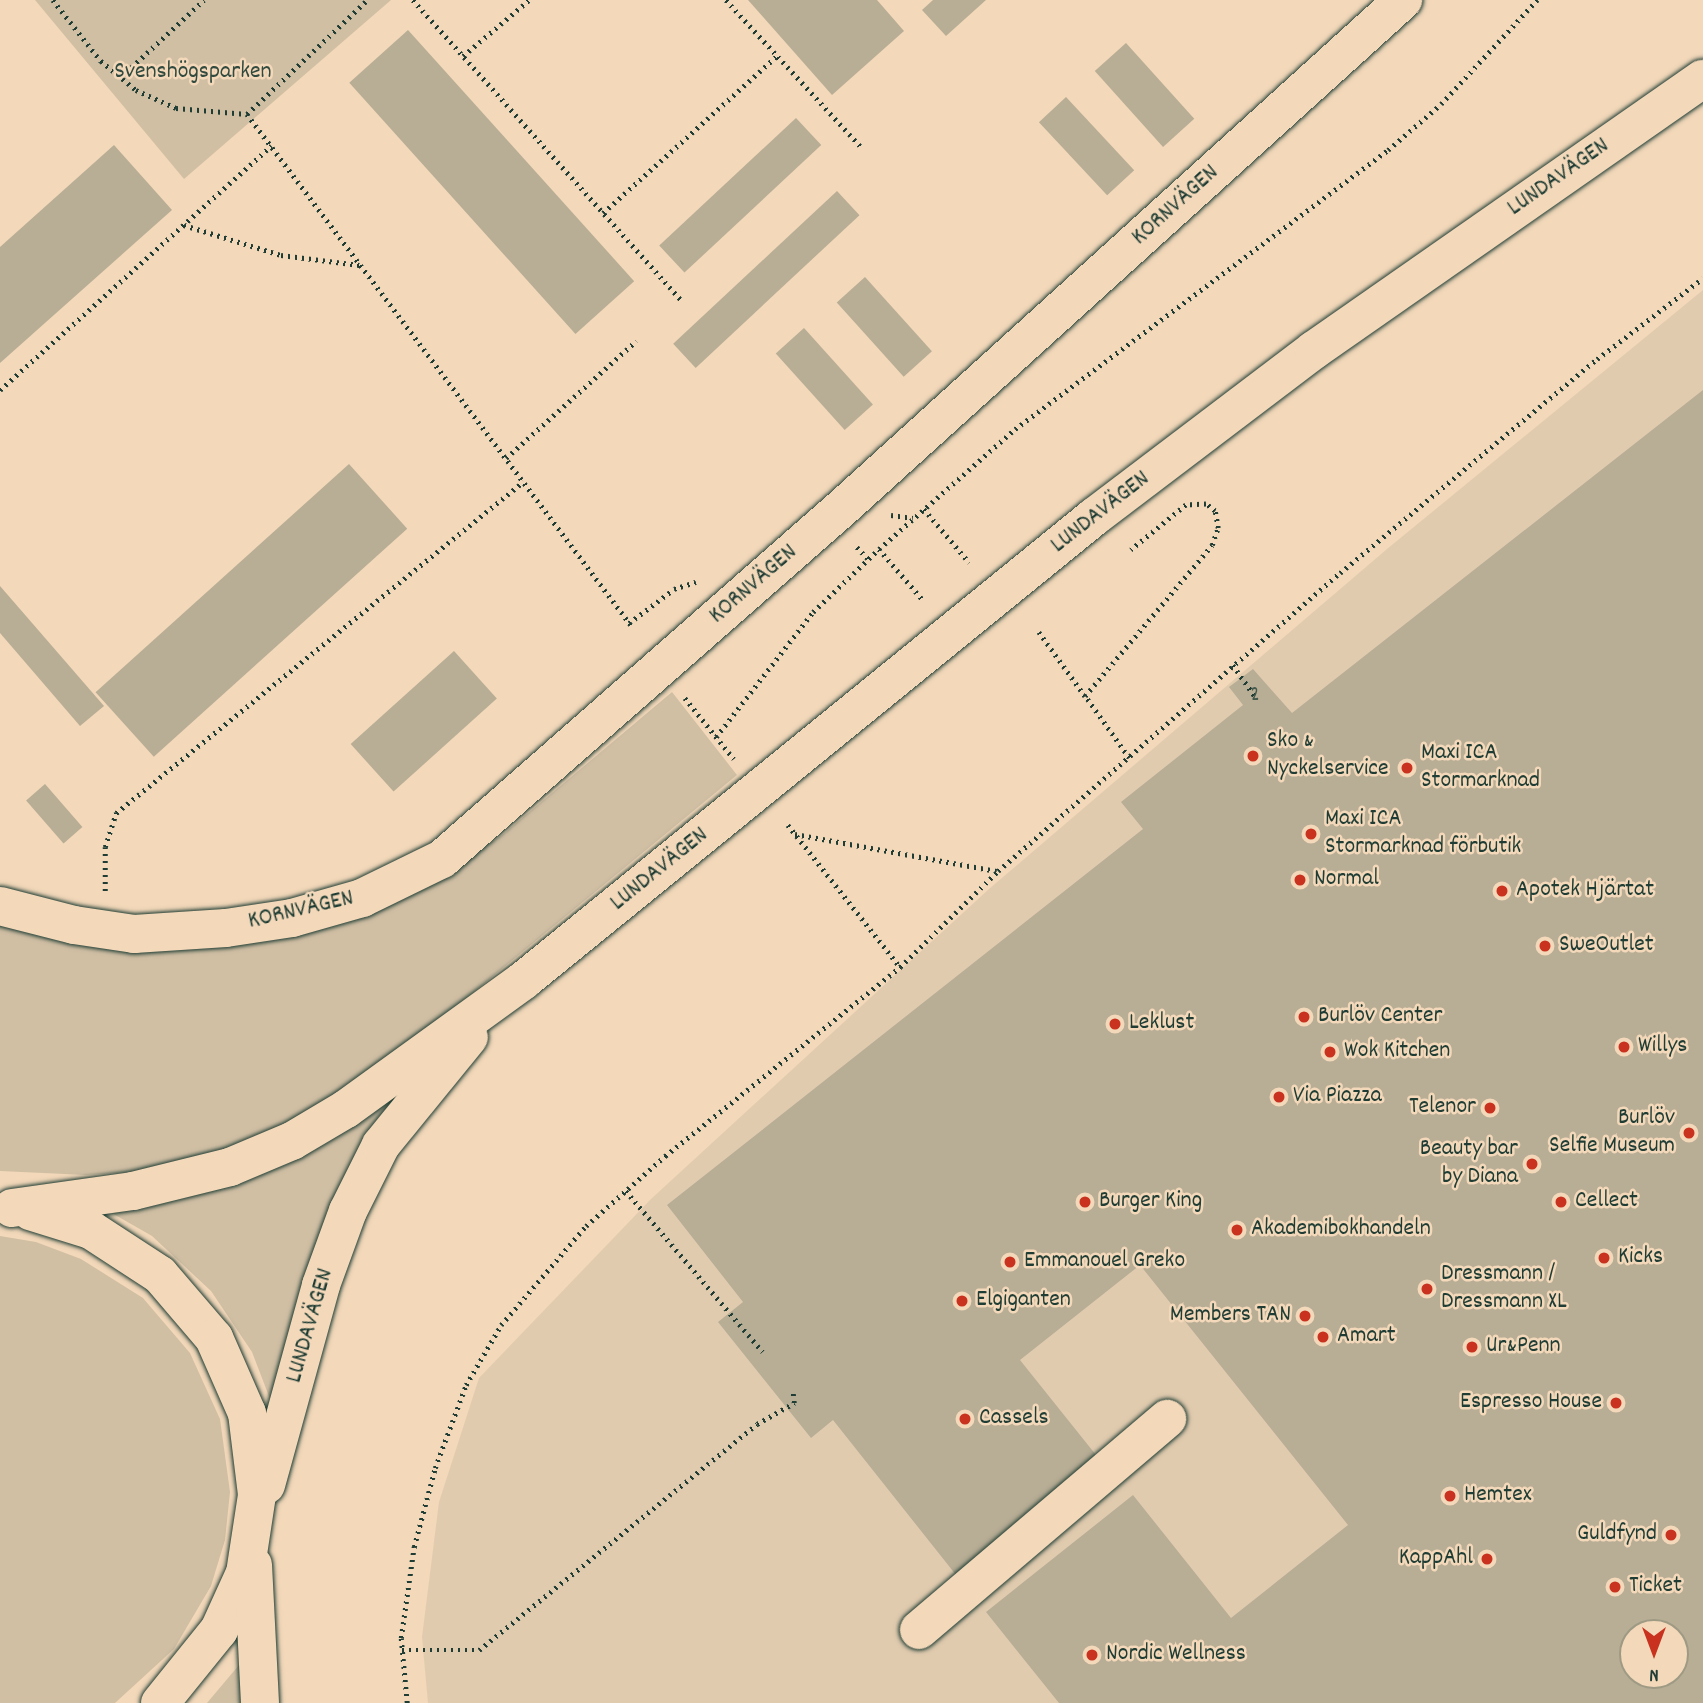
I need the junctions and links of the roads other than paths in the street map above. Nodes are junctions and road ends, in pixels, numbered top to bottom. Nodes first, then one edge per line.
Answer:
1 (1403, 0) edge
2 (1703, 79) edge
3 (0, 906) edge
4 (524, 980) junction
5 (6, 1208) edge
6 (1167, 1419) dead end
7 (254, 1532) junction
8 (919, 1630) dead end
9 (160, 1703) edge
10 (260, 1703) edge

1 - 3 main road, KORNVÄGEN
2 - 4 main road, LUNDAVÄGEN
4 - 5 main road, LUNDAVÄGEN
4 - 7 main road, LUNDAVÄGEN
5 - 7 main road, LUNDAVÄGEN
6 - 8 main road
7 - 9 main road, LUNDAVÄGEN
7 - 10 main road

